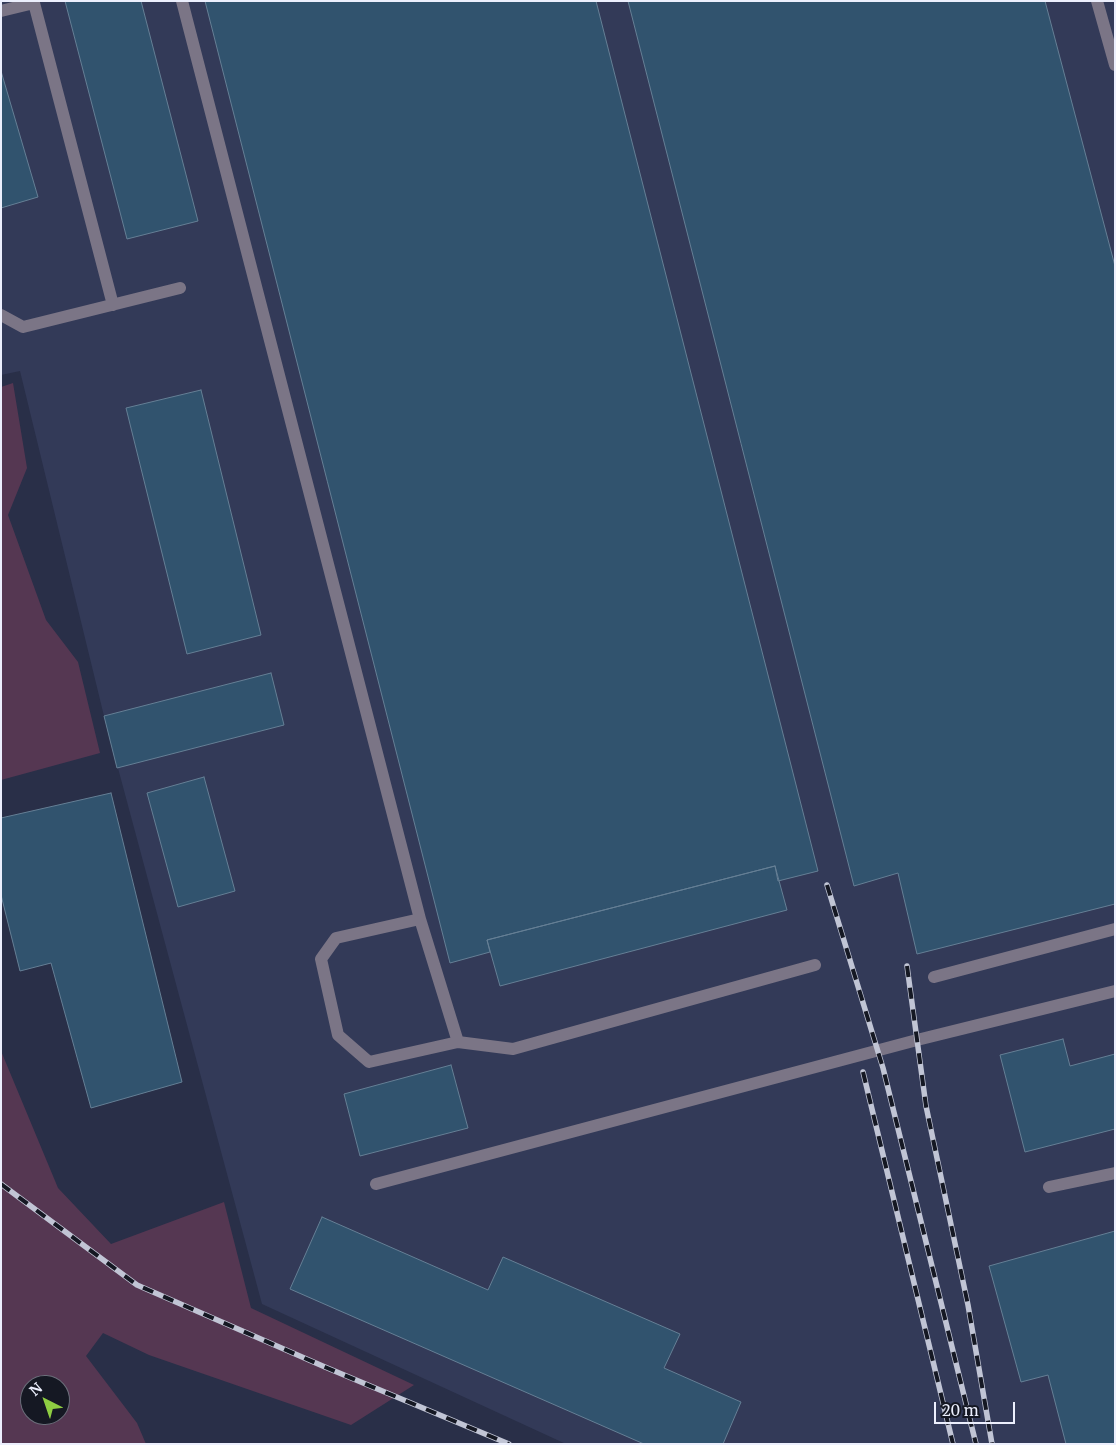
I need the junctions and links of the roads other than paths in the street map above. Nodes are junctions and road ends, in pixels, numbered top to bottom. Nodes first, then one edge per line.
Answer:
1 (182, 1) edge
2 (1097, 1) edge
3 (1, 11) edge
4 (1115, 65) edge
5 (180, 288) dead end
6 (113, 304) junction
7 (1, 315) edge
8 (420, 919) junction
9 (1115, 929) edge
10 (814, 966) dead end
11 (934, 977) dead end
12 (1115, 991) edge
13 (458, 1042) junction
14 (1115, 1174) edge
15 (376, 1184) dead end
16 (1049, 1187) dead end

1 - 8 lane
2 - 4 lane
3 - 6 lane
5 - 6 lane
6 - 7 lane
8 - 13 lane
8 - 13 lane
9 - 11 lane
10 - 13 lane
12 - 15 lane
14 - 16 lane

